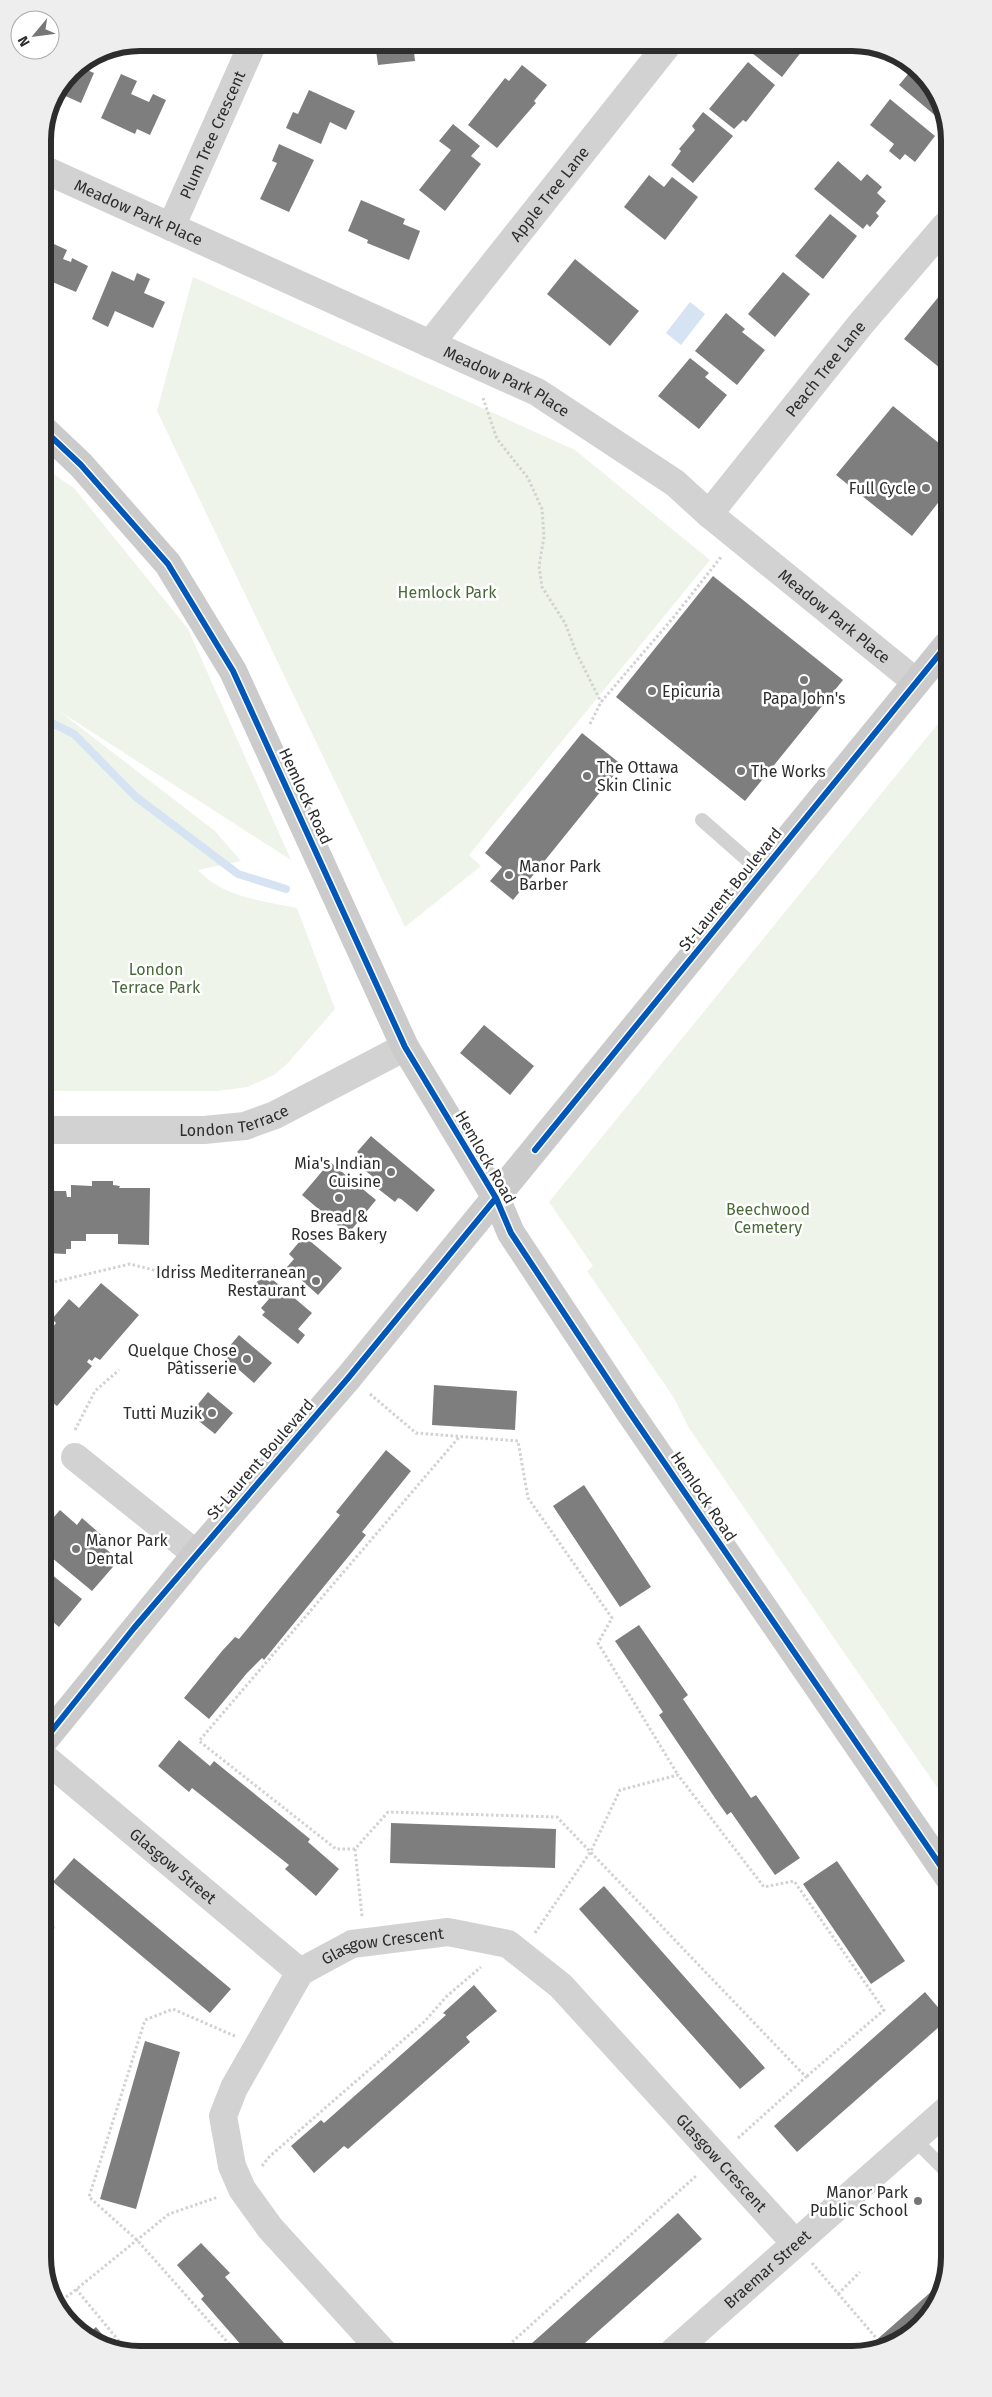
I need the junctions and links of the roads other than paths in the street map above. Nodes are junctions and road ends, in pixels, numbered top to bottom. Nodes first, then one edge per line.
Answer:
1 (249, 51) edge
2 (663, 51) edge
3 (51, 173) edge
4 (171, 226) junction
5 (941, 231) edge
6 (430, 344) junction
7 (51, 437) edge
8 (709, 514) junction
9 (941, 652) edge
10 (916, 682) junction
11 (702, 820) dead end
12 (761, 872) junction
13 (405, 1047) junction
14 (51, 1130) edge
15 (496, 1198) junction
16 (74, 1445) road end
17 (196, 1554) junction
18 (51, 1732) edge
19 (51, 1763) edge
20 (941, 1866) edge
21 (300, 1972) junction
22 (941, 2115) edge
23 (914, 2139) junction
24 (941, 2166) edge
25 (795, 2243) junction
26 (378, 2346) edge
27 (680, 2346) edge

1 - 4 street, Plum Tree Crescent
2 - 6 street, Apple Tree Lane
3 - 4 street, Meadow Park Place
4 - 6 street, Meadow Park Place
5 - 8 street, Peach Tree Lane
6 - 8 street, Meadow Park Place
7 - 13 street, Hemlock Road
8 - 10 street, Meadow Park Place
9 - 10 street, St-Laurent Boulevard
10 - 12 street, St-Laurent Boulevard
11 - 12 lane
12 - 15 street, St-Laurent Boulevard
13 - 14 street, London Terrace
13 - 15 street, Hemlock Road
15 - 17 street, St-Laurent Boulevard
15 - 20 street, Hemlock Road
16 - 17 street
17 - 18 street, St-Laurent Boulevard
19 - 21 street, Glasgow Street
21 - 25 street, Glasgow Crescent
21 - 26 street, Glasgow Crescent
22 - 23 street, Braemar Street
23 - 24 lane
23 - 25 street, Braemar Street
25 - 27 street, Braemar Street

